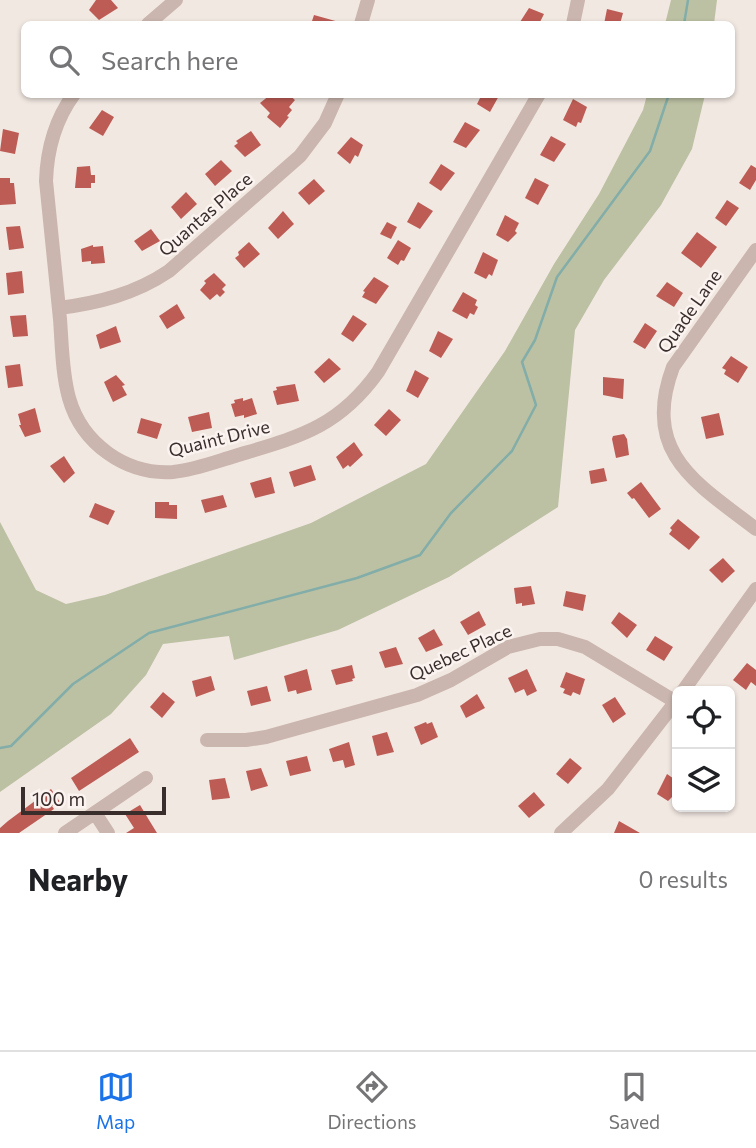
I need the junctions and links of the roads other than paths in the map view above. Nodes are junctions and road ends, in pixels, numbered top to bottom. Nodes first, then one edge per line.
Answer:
1 (176, 0) edge
2 (368, 0) edge
3 (578, 0) edge
4 (152, 21) edge
5 (362, 21) edge
6 (574, 21) edge
7 (72, 98) edge
8 (336, 98) edge
9 (537, 98) edge
10 (756, 250) edge
11 (59, 307) junction
12 (756, 529) edge
13 (756, 589) edge
14 (687, 686) edge
15 (672, 694) edge
16 (672, 707) edge
17 (207, 740) dead end
18 (146, 778) dead end
19 (95, 813) junction
20 (65, 833) edge
21 (108, 833) edge
22 (561, 833) edge

1 - 4 street
2 - 5 street
3 - 6 street
7 - 11 street, Quaint Drive
8 - 11 street, Quantas Place
9 - 11 street, Quaint Drive
10 - 12 street, Quade Lane
13 - 14 street
15 - 17 street, Quebec Place
16 - 22 street
18 - 19 street
19 - 20 street
19 - 21 street

